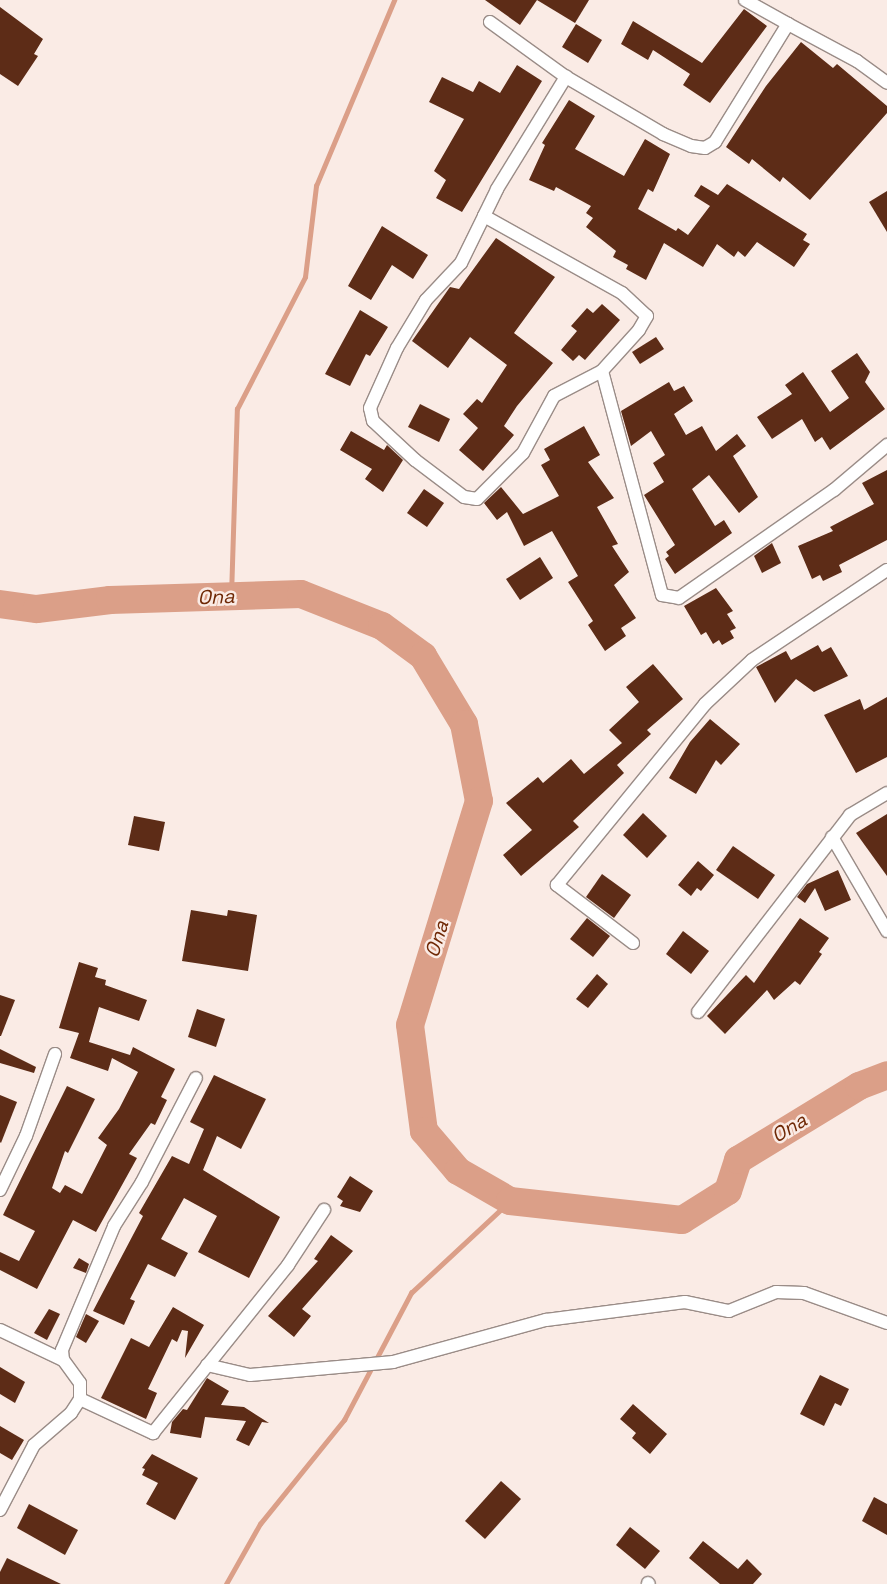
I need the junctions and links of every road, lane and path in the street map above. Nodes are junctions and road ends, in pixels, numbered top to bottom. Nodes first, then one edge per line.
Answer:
1 (745, 0) edge
2 (490, 22) dead end
3 (788, 24) junction
4 (566, 77) junction
5 (887, 83) edge
6 (484, 216) junction
7 (602, 371) junction
8 (887, 446) edge
9 (887, 570) edge
10 (887, 793) edge
11 (832, 837) junction
12 (887, 931) edge
13 (632, 943) dead end
14 (698, 1012) dead end
15 (54, 1054) dead end
16 (196, 1078) dead end
17 (0, 1190) edge
18 (324, 1210) dead end
19 (887, 1323) edge
20 (0, 1330) edge
21 (63, 1360) junction
22 (207, 1365) junction
23 (80, 1399) junction
24 (0, 1510) edge

1 - 3 street
2 - 4 street
3 - 4 street
3 - 5 street
4 - 6 street
6 - 7 street
6 - 7 street
7 - 8 street
9 - 13 street
10 - 11 street
11 - 12 street
11 - 14 street
15 - 17 street
16 - 21 street
18 - 22 street
19 - 22 street
20 - 21 street
21 - 23 street
22 - 23 street
23 - 24 street

